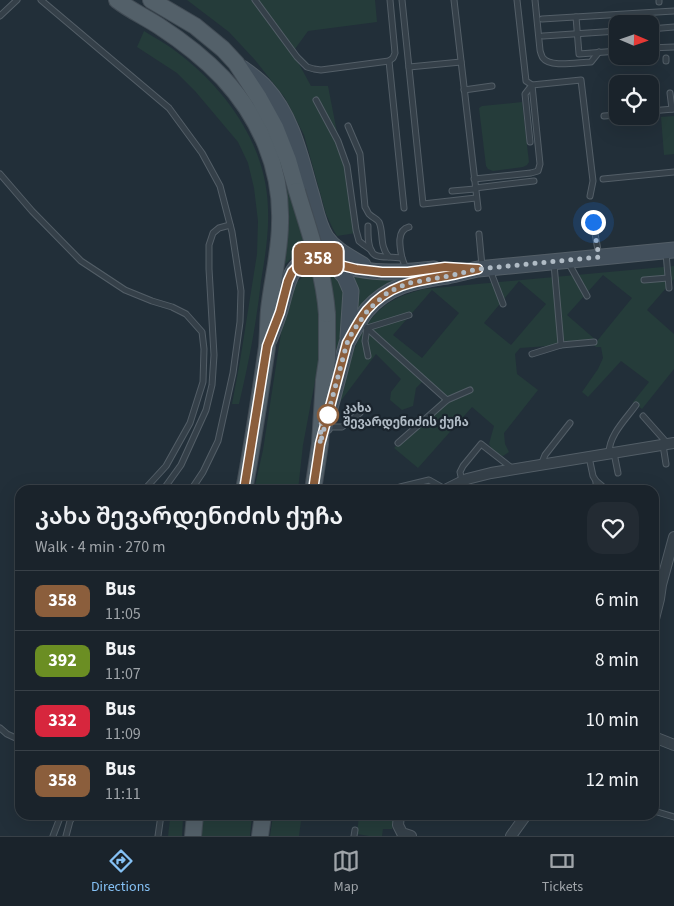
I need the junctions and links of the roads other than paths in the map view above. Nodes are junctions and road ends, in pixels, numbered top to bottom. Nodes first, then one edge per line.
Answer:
1 (17, 0) edge
2 (41, 0) edge
3 (116, 0) edge
4 (152, 0) edge
5 (255, 0) edge
6 (390, 0) edge
7 (402, 0) edge
8 (454, 0) edge
9 (517, 0) edge
10 (535, 0) edge
11 (674, 11) edge
12 (0, 16) edge
13 (576, 17) junction
14 (542, 19) dead end
15 (674, 27) edge
16 (659, 28) edge
17 (609, 32) edge
18 (577, 34) junction
19 (543, 36) dead end
20 (674, 47) edge
21 (659, 48) edge
22 (600, 52) junction
23 (609, 52) edge
24 (389, 61) junction
25 (461, 62) junction
26 (236, 63) junction
27 (409, 67) junction
28 (532, 85) junction
29 (492, 86) dead end
30 (464, 90) junction
31 (670, 93) dead end
32 (316, 100) dead end
33 (673, 109) edge
34 (659, 110) edge
35 (604, 116) dead end
36 (609, 116) edge
37 (348, 126) dead end
38 (530, 142) dead end
39 (674, 172) edge
40 (0, 174) edge
41 (474, 179) junction
42 (602, 179) dead end
43 (534, 181) dead end
44 (475, 188) junction
45 (452, 191) dead end
46 (590, 196) dead end
47 (476, 198) junction
48 (404, 208) dead end
49 (478, 208) dead end
50 (593, 222) dead end
51 (230, 225) junction
52 (368, 226) dead end
53 (409, 227) dead end
54 (480, 234) dead end
55 (371, 250) junction
56 (670, 251) edge
57 (599, 257) junction
58 (389, 258) junction
59 (560, 261) junction
60 (332, 263) junction
61 (405, 265) junction
62 (483, 268) junction
63 (372, 271) junction
64 (668, 278) junction
65 (644, 280) dead end
66 (669, 288) dead end
67 (586, 296) dead end
68 (503, 304) dead end
69 (409, 315) dead end
70 (363, 324) junction
71 (594, 342) dead end
72 (347, 343) junction
73 (561, 345) junction
74 (267, 346) junction
75 (532, 354) dead end
76 (368, 356) dead end
77 (470, 390) dead end
78 (447, 400) junction
79 (636, 405) dead end
80 (360, 413) dead end
81 (643, 416) dead end
82 (570, 423) dead end
83 (325, 427) junction
84 (398, 443) dead end
85 (320, 444) junction
86 (668, 444) edge
87 (611, 454) junction
88 (589, 457) junction
89 (666, 464) dead end
90 (541, 465) junction
91 (513, 469) junction
92 (618, 473) dead end
93 (462, 481) junction
94 (596, 481) junction
95 (149, 485) edge
96 (167, 485) edge
97 (194, 485) edge
98 (245, 485) edge
99 (314, 485) edge
100 (405, 485) edge
101 (438, 485) edge
102 (455, 485) edge
103 (596, 485) edge
104 (601, 485) edge
105 (674, 537) edge
106 (659, 578) edge
107 (0, 728) edge
108 (15, 738) edge
109 (659, 739) edge
110 (674, 745) edge
111 (659, 812) edge
112 (674, 817) edge
113 (59, 820) edge
114 (71, 820) edge
115 (161, 820) edge
116 (195, 820) edge
117 (262, 820) edge
118 (398, 820) edge
119 (522, 820) edge
120 (404, 835) edge
121 (53, 836) edge
122 (66, 836) edge
123 (158, 836) edge
124 (193, 836) edge
125 (260, 836) edge
126 (511, 836) edge

1 - 12 lane
2 - 51 lane
3 - 74 main road
4 - 26 main road
5 - 24 lane
6 - 24 lane
7 - 27 lane
8 - 25 lane
9 - 28 lane
10 - 22 lane
11 - 13 lane
13 - 14 lane
13 - 18 lane
15 - 16 lane
17 - 18 lane
18 - 19 lane
18 - 22 lane
20 - 21 lane
22 - 23 lane
24 - 48 lane
25 - 27 lane
25 - 30 lane
26 - 63 main road
26 - 85 main road, bridge
27 - 47 lane
28 - 38 lane
28 - 41 lane
28 - 46 lane
29 - 30 lane
30 - 41 lane
31 - 33 lane
32 - 55 lane
33 - 34 lane
35 - 36 lane
37 - 58 lane
39 - 42 lane
40 - 95 lane
41 - 44 lane
43 - 44 lane
44 - 45 lane
44 - 47 lane
47 - 49 lane
50 - 57 lane
51 - 96 lane
51 - 97 lane
52 - 55 lane
53 - 61 lane
54 - 62 lane
55 - 58 lane
56 - 57 main road
56 - 64 lane
57 - 59 main road
58 - 61 lane
59 - 62 main road
59 - 67 lane
59 - 73 lane
60 - 63 main road
60 - 72 main road
60 - 74 main road
61 - 62 main road
61 - 63 main road
62 - 68 lane
62 - 70 main road
64 - 65 lane
64 - 66 lane
69 - 70 lane
70 - 72 main road
70 - 76 lane
70 - 78 lane
71 - 73 lane
72 - 83 main road
73 - 75 lane
74 - 98 main road
77 - 78 lane
78 - 84 lane
79 - 87 lane
80 - 83 lane
81 - 86 lane
82 - 90 lane
83 - 85 main road
85 - 99 main road
86 - 87 street
86 - 89 lane
87 - 88 street
87 - 92 lane
88 - 90 street
88 - 94 lane
90 - 91 street
91 - 93 street
91 - 93 lane
93 - 102 street
94 - 103 lane
94 - 104 lane
100 - 101 lane
105 - 106 street
107 - 108 lane
109 - 110 street
111 - 112 lane
113 - 121 lane
114 - 122 lane
115 - 123 lane
116 - 124 main road
117 - 125 main road
118 - 120 street
119 - 126 street

